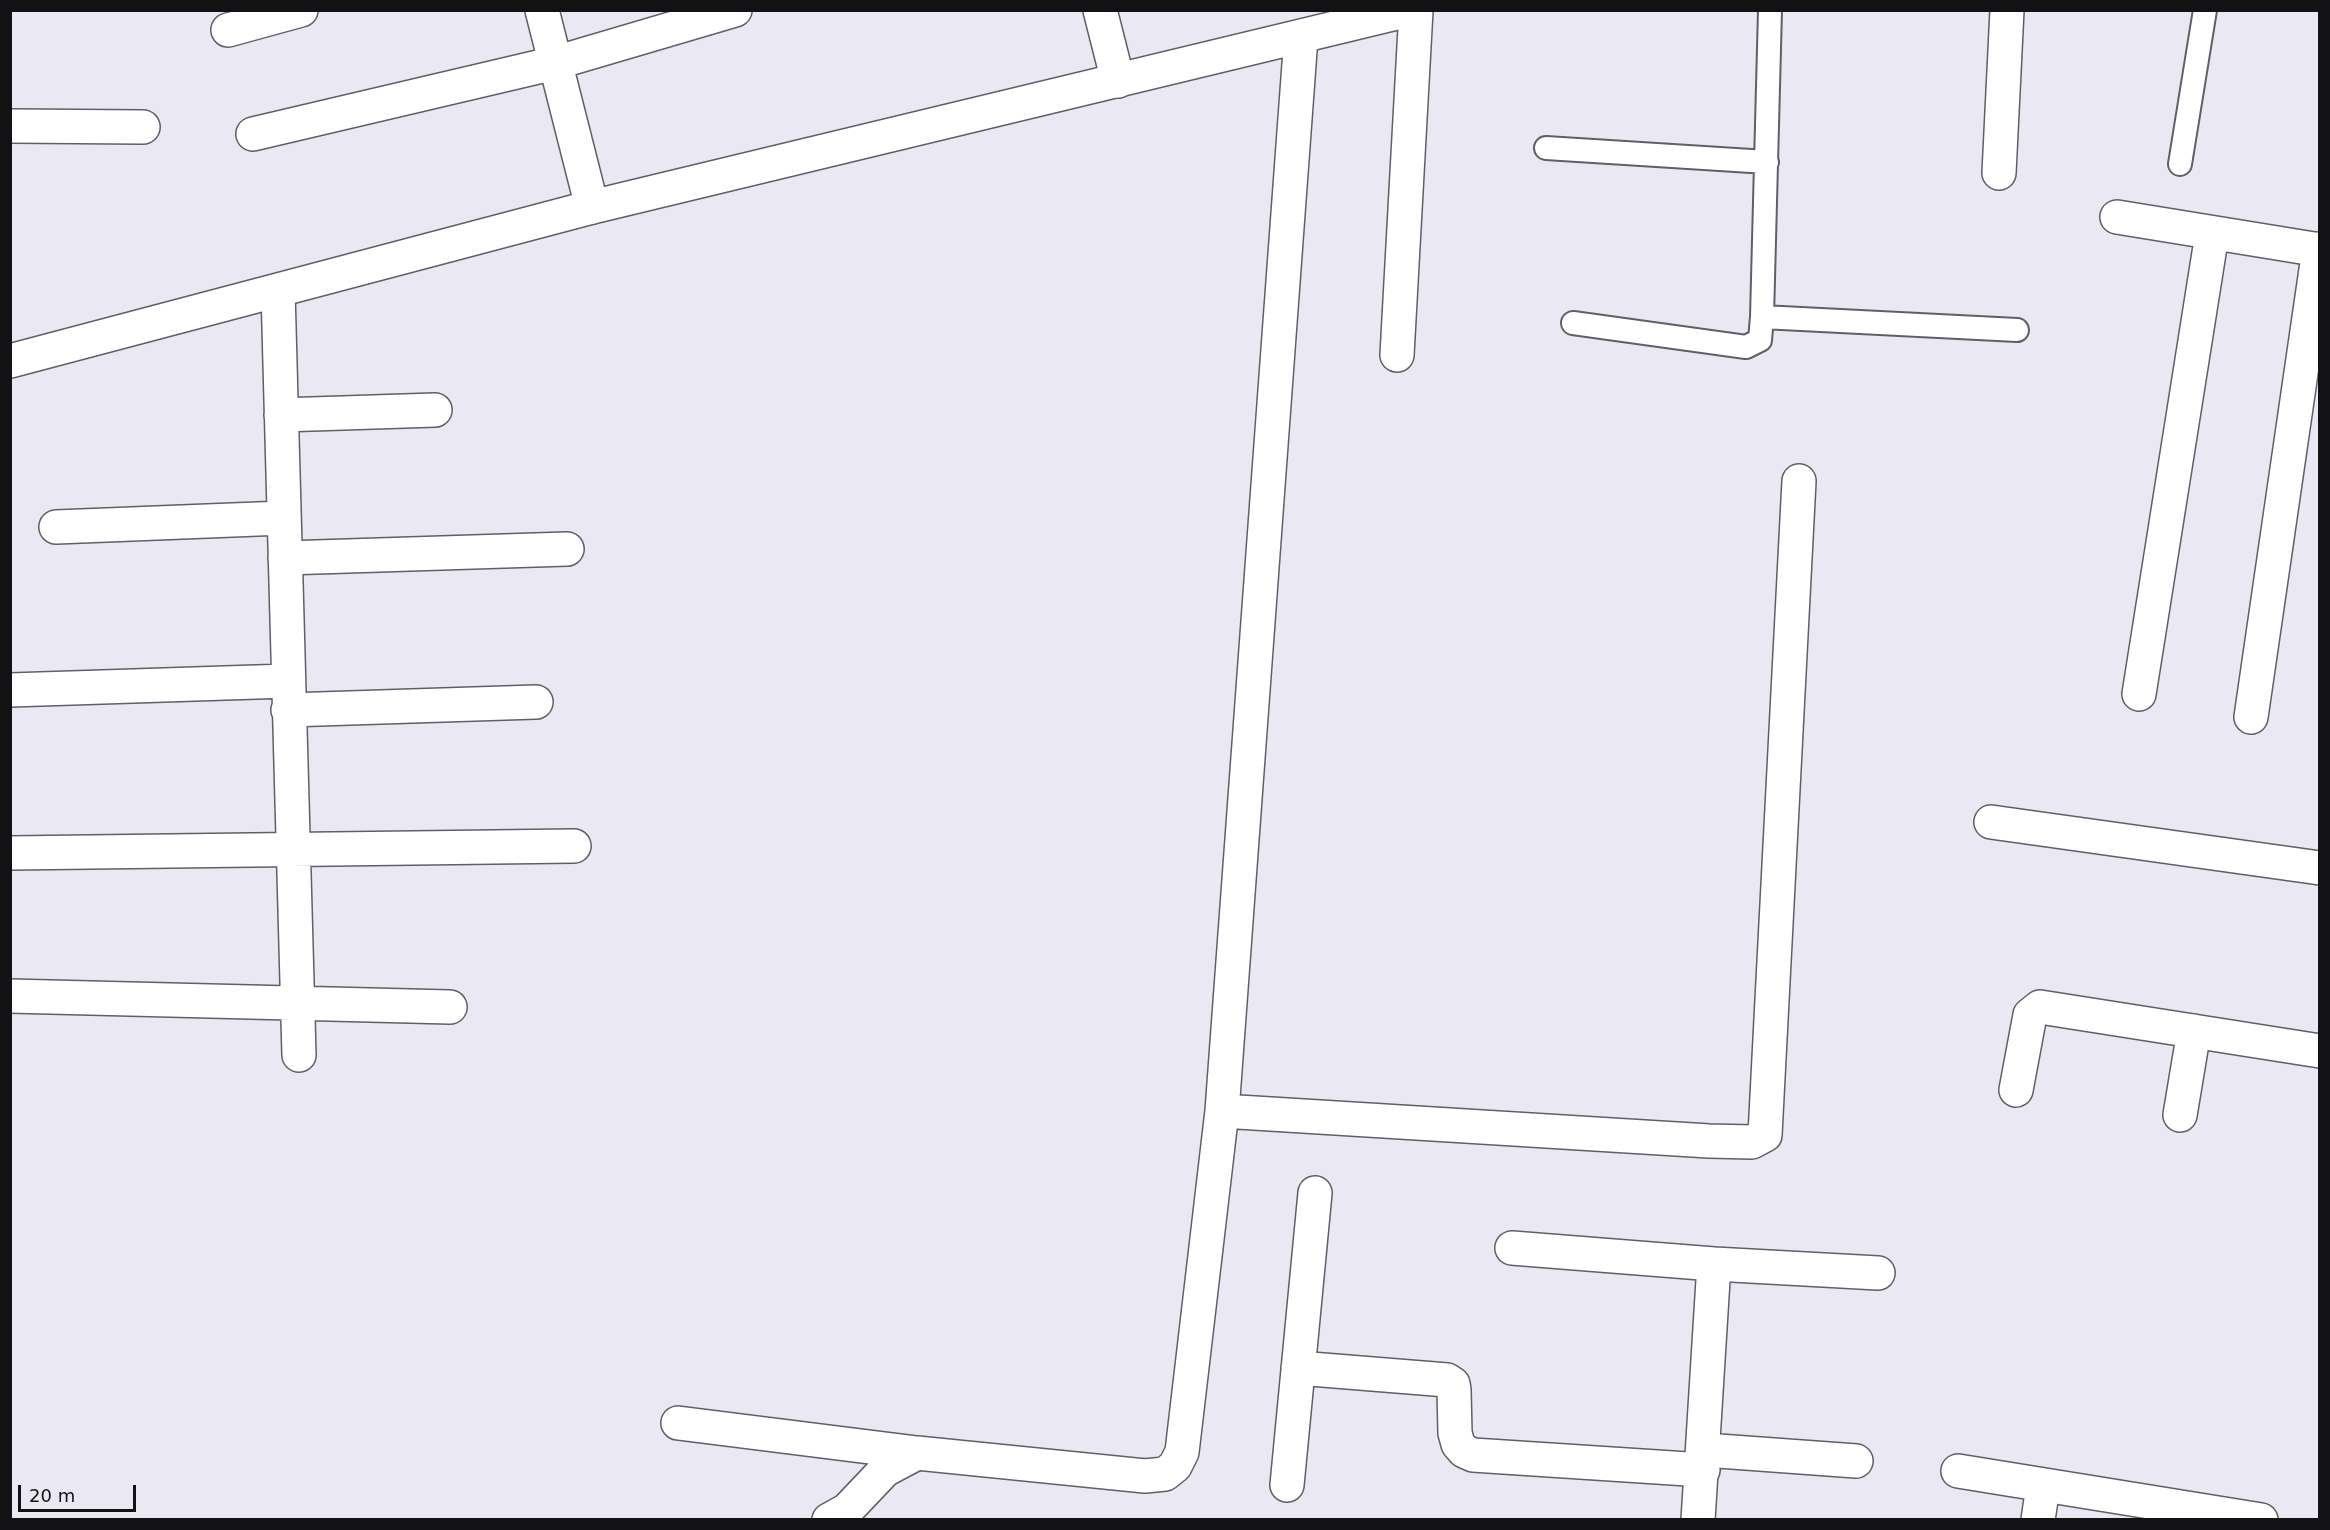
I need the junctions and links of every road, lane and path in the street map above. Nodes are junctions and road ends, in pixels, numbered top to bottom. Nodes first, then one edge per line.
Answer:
1 (301, 10) edge
2 (542, 10) edge
3 (735, 10) edge
4 (1100, 10) edge
5 (1409, 10) edge
6 (1416, 10) edge
7 (1770, 10) edge
8 (2007, 10) edge
9 (2205, 10) edge
10 (228, 30) dead end
11 (1302, 37) junction
12 (555, 63) junction
13 (1118, 81) junction
14 (10, 126) edge
15 (142, 128) dead end
16 (253, 134) dead end
17 (1546, 148) dead end
18 (1767, 162) junction
19 (2180, 164) dead end
20 (1999, 173) dead end
21 (592, 207) junction
22 (2117, 217) dead end
23 (2211, 234) junction
24 (2319, 250) edge
25 (278, 291) junction
26 (1762, 317) junction
27 (1574, 323) dead end
28 (2017, 330) dead end
29 (1397, 355) dead end
30 (10, 362) edge
31 (435, 410) dead end
32 (281, 415) junction
33 (1799, 481) dead end
34 (283, 518) junction
35 (56, 527) dead end
36 (567, 549) dead end
37 (285, 558) junction
38 (10, 690) edge
39 (2139, 694) dead end
40 (288, 696) junction
41 (536, 702) dead end
42 (2251, 717) dead end
43 (1991, 822) dead end
44 (574, 846) dead end
45 (292, 850) junction
46 (10, 853) edge
47 (2319, 868) edge
48 (10, 996) edge
49 (297, 1004) junction
50 (450, 1007) dead end
51 (2194, 1031) junction
52 (2319, 1051) edge
53 (299, 1055) dead end
54 (2016, 1090) dead end
55 (1222, 1111) junction
56 (2180, 1115) dead end
57 (1315, 1193) dead end
58 (1512, 1248) dead end
59 (1714, 1264) junction
60 (1878, 1273) dead end
61 (1298, 1368) junction
62 (678, 1423) dead end
63 (917, 1453) junction
64 (1704, 1460) junction
65 (1856, 1461) dead end
66 (1958, 1471) dead end
67 (1287, 1485) dead end
68 (2043, 1486) junction
69 (2168, 1512) edge
70 (829, 1520) edge
71 (1698, 1520) edge
72 (2038, 1520) edge
73 (2261, 1520) edge

1 - 10 street
2 - 12 street
3 - 12 street
4 - 13 street
5 - 11 street
6 - 29 street
7 - 18 lane
8 - 20 street
9 - 19 lane
11 - 13 street
11 - 55 street
12 - 16 street
12 - 21 street
13 - 21 street
14 - 15 street
17 - 18 lane
18 - 26 lane
21 - 25 street
22 - 23 street
23 - 24 street
23 - 39 street
24 - 42 street
25 - 30 street
25 - 32 street
26 - 27 lane
26 - 28 lane
31 - 32 street
32 - 34 street
33 - 55 street
34 - 35 street
34 - 37 street
36 - 37 street
37 - 40 street
38 - 40 street
40 - 41 street
40 - 45 street
43 - 47 street
44 - 45 street
45 - 46 street
45 - 49 street
48 - 49 street
49 - 50 street
49 - 53 street
51 - 52 street
51 - 54 street
51 - 56 street
55 - 63 street
57 - 61 street
58 - 59 street
59 - 60 street
59 - 64 street
61 - 64 street
61 - 67 street
62 - 63 street
63 - 70 street
64 - 65 street
64 - 71 street
66 - 68 street
68 - 69 street
68 - 72 street
69 - 73 street

